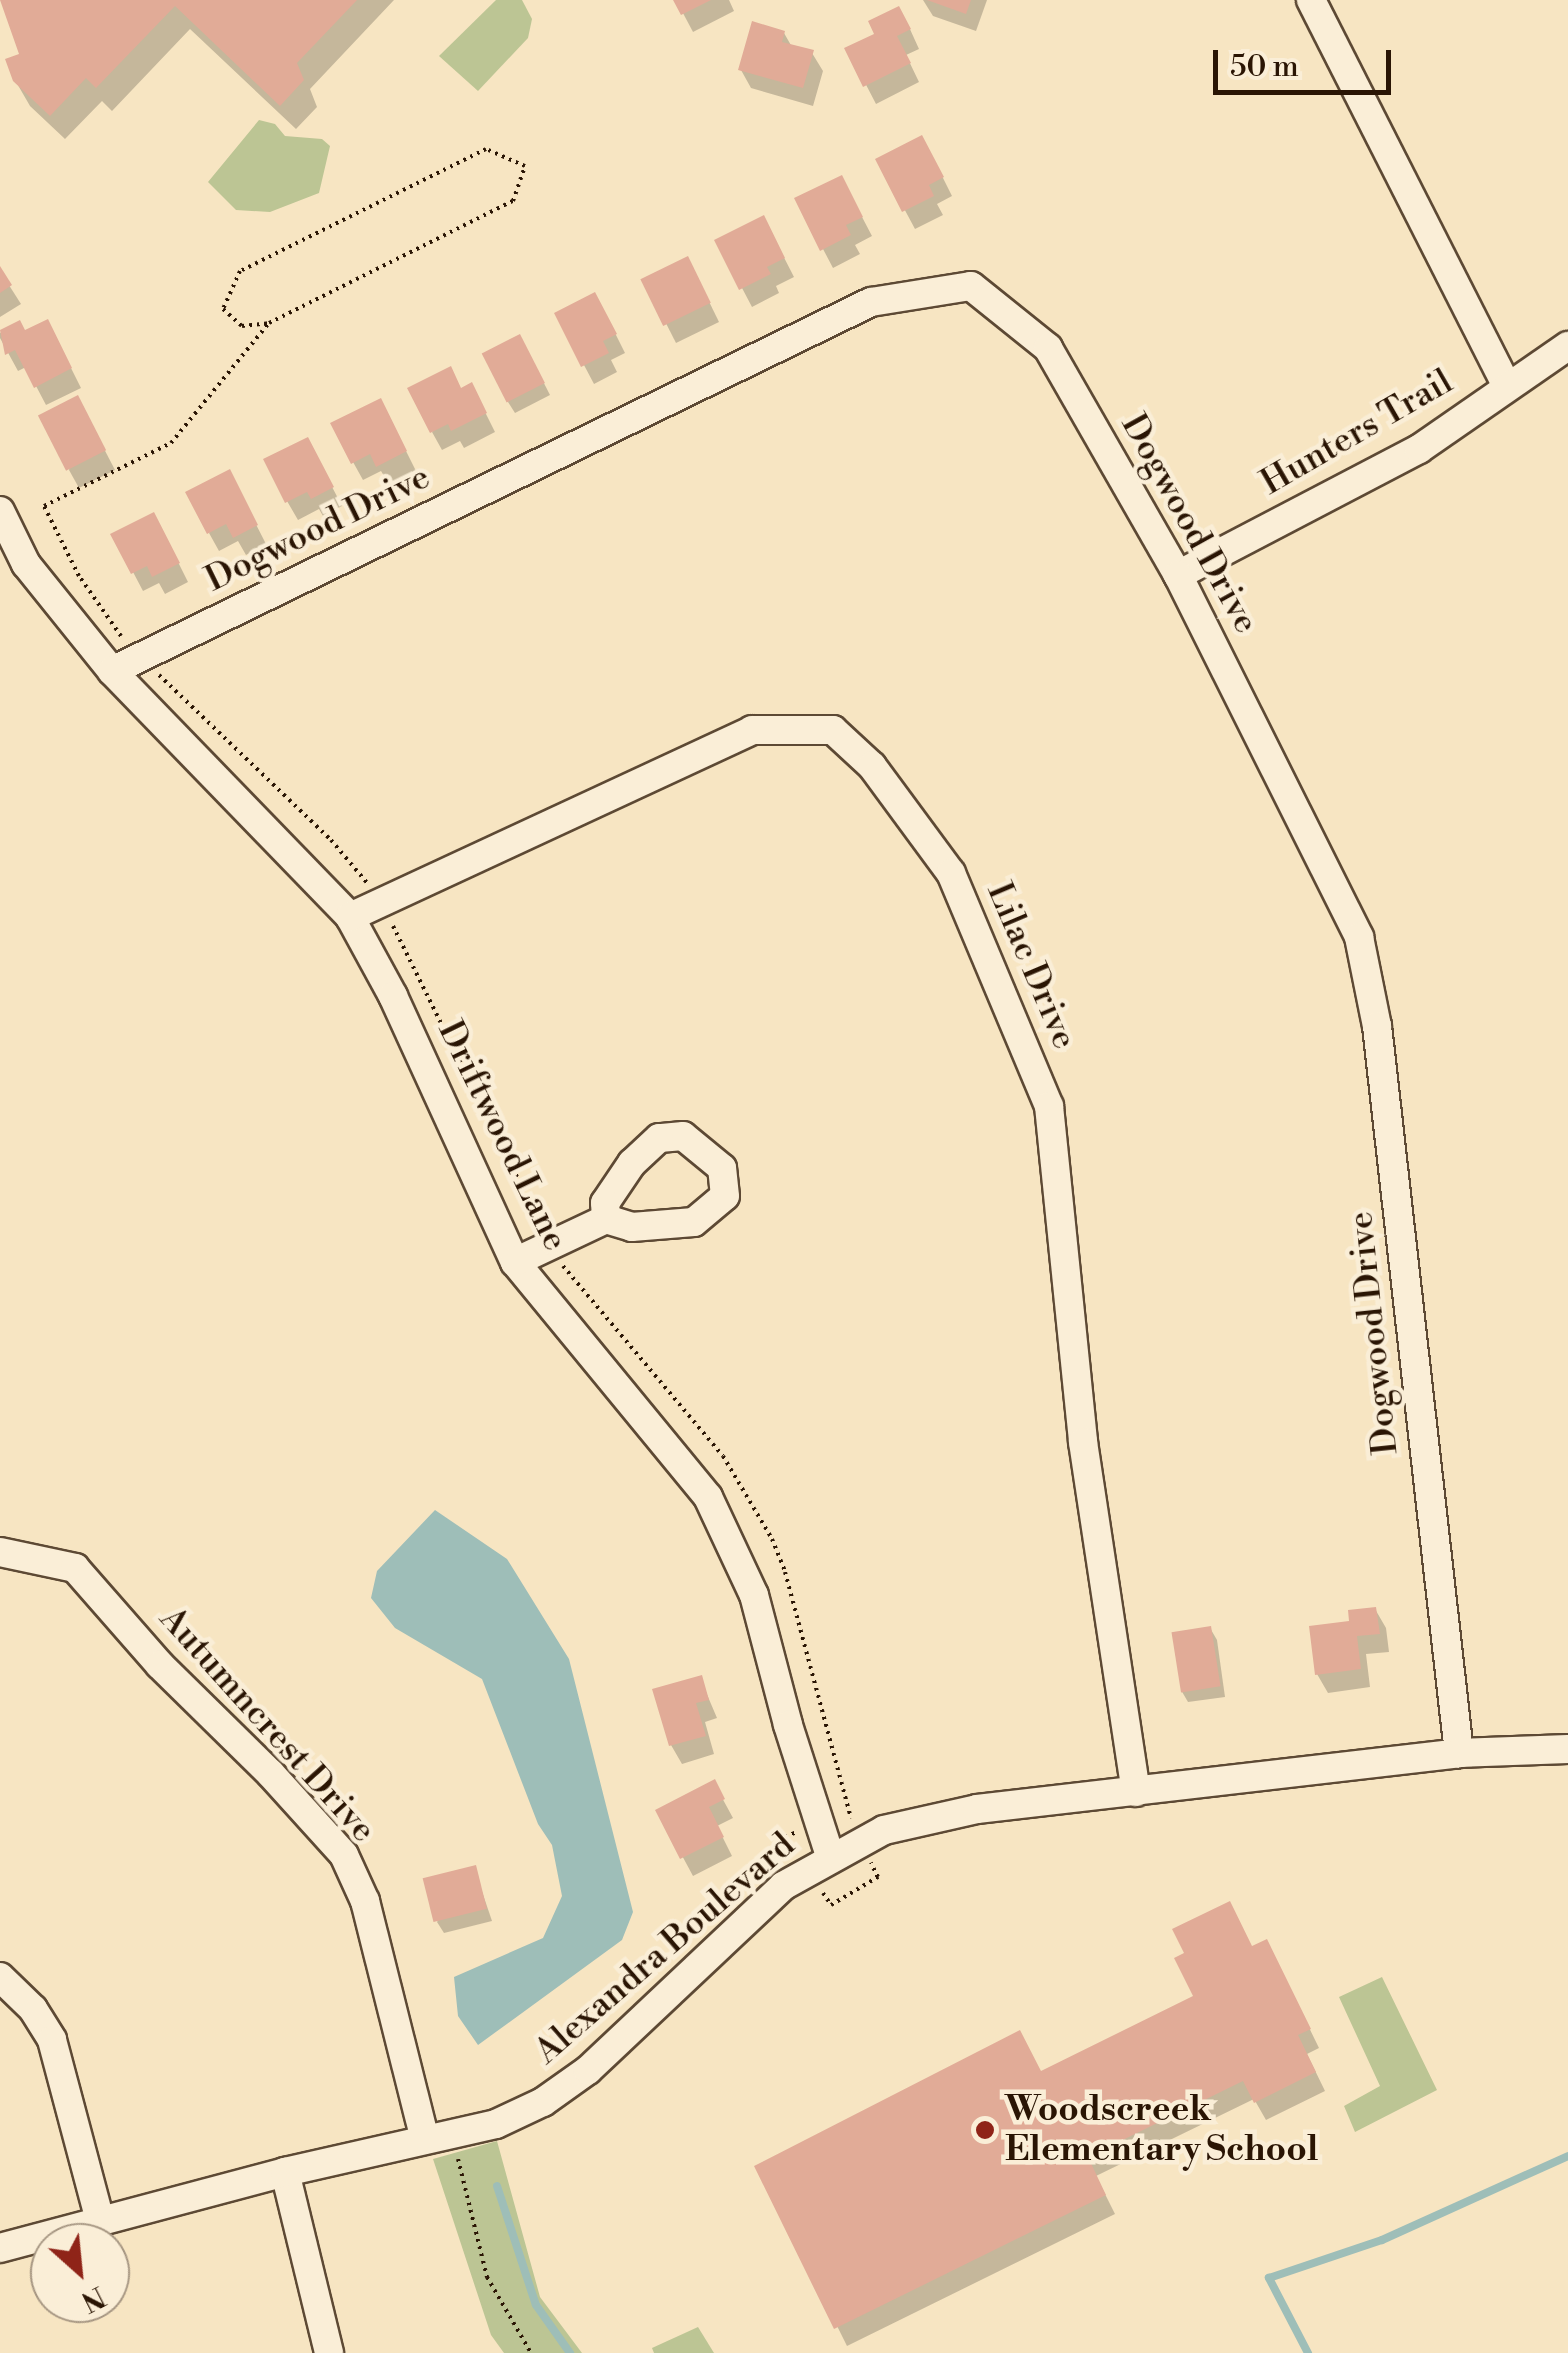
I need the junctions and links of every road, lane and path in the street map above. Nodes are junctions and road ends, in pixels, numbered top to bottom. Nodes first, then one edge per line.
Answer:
1 (1311, 0) edge
2 (269, 323) junction
3 (1568, 346) edge
4 (1507, 386) junction
5 (0, 511) edge
6 (1178, 575) junction
7 (139, 658) junction
8 (112, 671) junction
9 (380, 902) junction
10 (350, 917) junction
11 (606, 1219) dead end
12 (551, 1245) junction
13 (515, 1262) junction
14 (0, 1552) edge
15 (1568, 1749) edge
16 (1460, 1753) junction
17 (1136, 1792) junction
18 (817, 1822) junction
19 (860, 1841) junction
20 (819, 1863) junction
21 (0, 1977) edge
22 (438, 2137) junction
23 (286, 2172) junction
24 (100, 2220) junction
25 (0, 2248) edge
26 (330, 2353) edge
27 (531, 2353) edge

1 - 4 street
2 - 2 path
2 - 7 path
3 - 4 street, Hunters Trail
4 - 6 street, Hunters Trail
5 - 8 street, Driftwood Lane
6 - 7 street, Dogwood Drive
6 - 16 street, Dogwood Drive
7 - 8 street, Dogwood Drive
7 - 9 path
8 - 10 street, Driftwood Lane
9 - 10 street, Lilac Drive
9 - 12 path
9 - 17 street, Lilac Drive
10 - 13 street, Driftwood Lane
11 - 12 street
12 - 13 street
12 - 19 path
13 - 18 street, Driftwood Lane
14 - 22 street, Autumncrest Drive
15 - 16 street, Alexandra Boulevard
16 - 17 street, Alexandra Boulevard
17 - 19 street, Alexandra Boulevard
18 - 20 street, Driftwood Lane
18 - 20 path
19 - 20 street, Alexandra Boulevard
19 - 20 path
20 - 22 street, Alexandra Boulevard
21 - 24 street
22 - 23 street, Alexandra Boulevard
22 - 27 path
23 - 24 street, Alexandra Boulevard
23 - 26 street
24 - 25 street, Alexandra Boulevard

